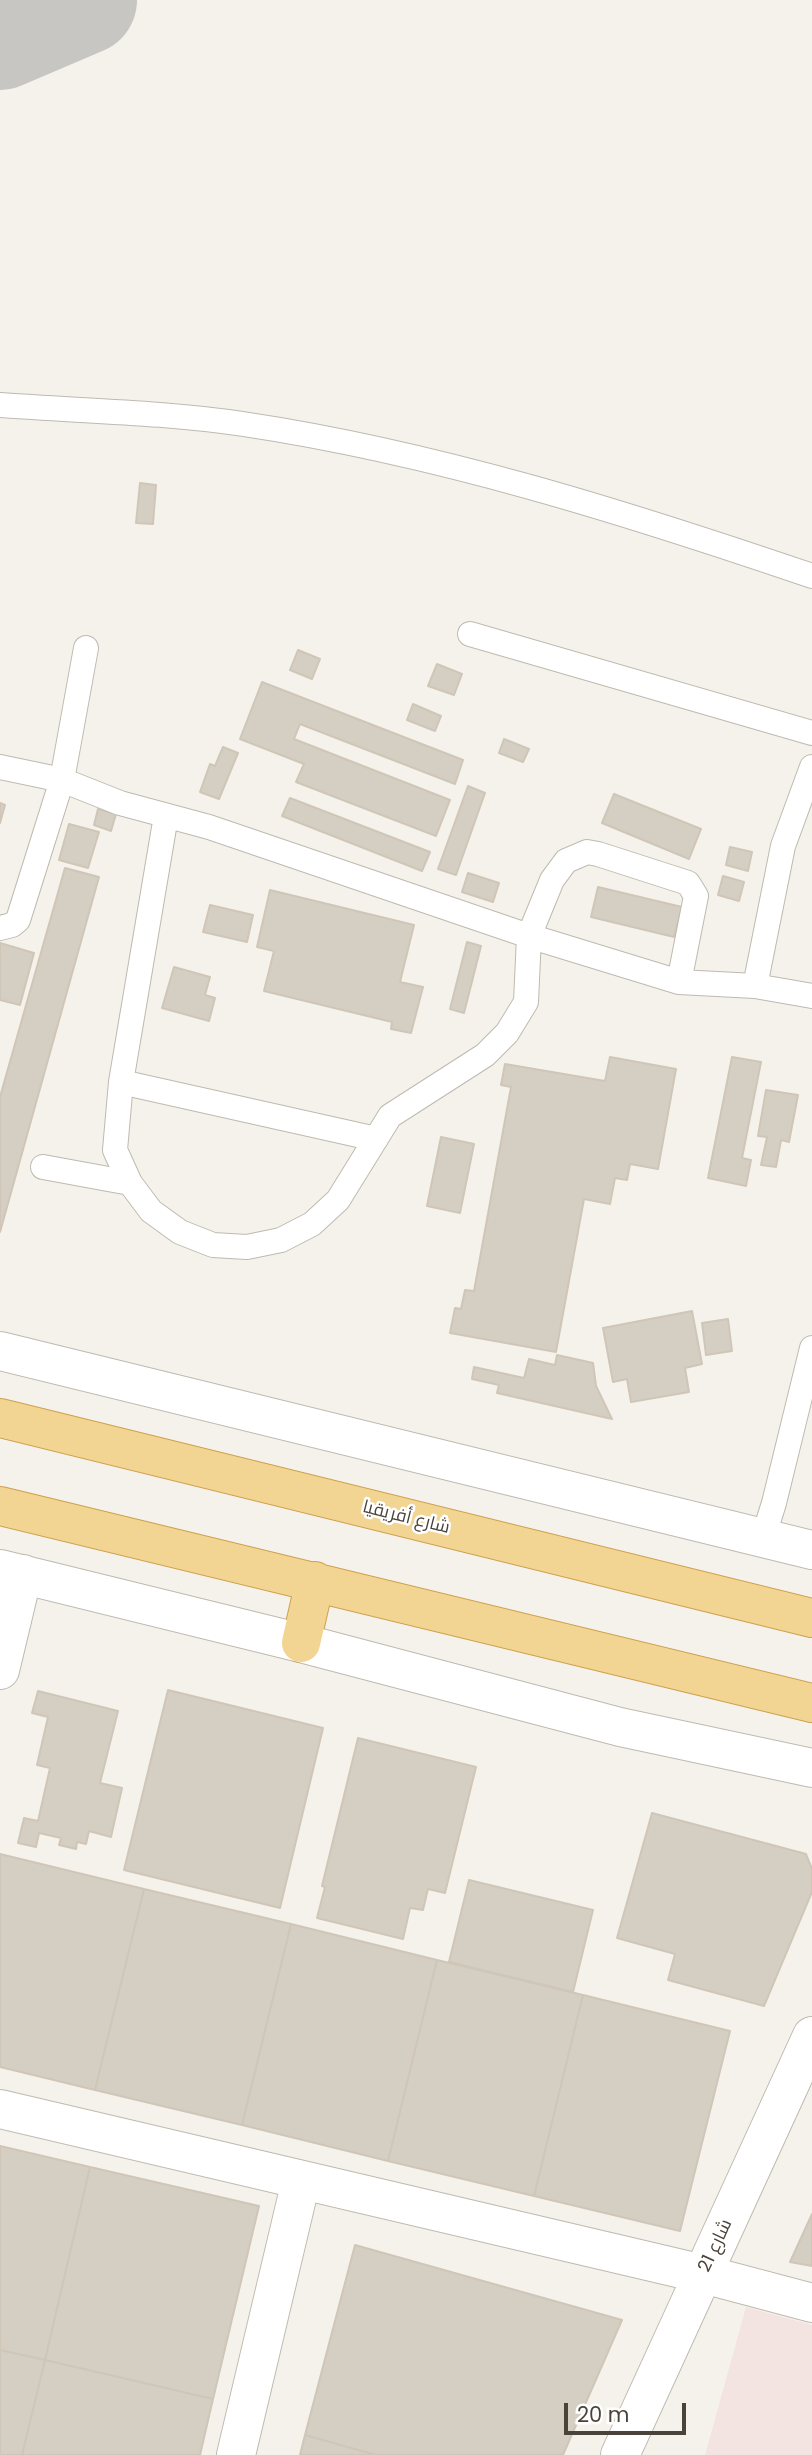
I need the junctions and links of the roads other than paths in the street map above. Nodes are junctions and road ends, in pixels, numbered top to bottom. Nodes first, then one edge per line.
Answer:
1 (0, 405) edge
2 (812, 576) edge
3 (470, 634) dead end
4 (86, 648) dead end
5 (812, 733) edge
6 (0, 767) edge
7 (812, 767) edge
8 (62, 780) junction
9 (166, 816) junction
10 (0, 928) edge
11 (529, 936) junction
12 (679, 982) junction
13 (755, 986) junction
14 (812, 996) edge
15 (121, 1082) junction
16 (376, 1139) junction
17 (43, 1167) dead end
18 (130, 1183) junction
19 (812, 1348) edge
20 (0, 1351) edge
21 (0, 1418) edge
22 (0, 1506) edge
23 (763, 1538) junction
24 (812, 1549) edge
25 (11, 1572) edge
26 (316, 1581) junction
27 (812, 1618) edge
28 (301, 1643) junction
29 (0, 1670) edge
30 (812, 1703) edge
31 (812, 1768) edge
32 (812, 2036) edge
33 (0, 2109) edge
34 (301, 2181) junction
35 (703, 2274) junction
36 (812, 2303) edge
37 (236, 2455) edge
38 (620, 2455) edge

1 - 2 lane
3 - 5 lane
4 - 8 lane
6 - 8 lane
7 - 13 lane
8 - 9 lane
8 - 10 lane
9 - 11 lane
9 - 15 lane
11 - 12 lane
11 - 12 lane
11 - 16 lane
12 - 13 lane
13 - 14 lane
15 - 16 lane
15 - 18 lane
16 - 18 lane
17 - 18 lane
19 - 23 lane
20 - 23 street
21 - 27 highway, شارع أفريقيا
22 - 26 highway
23 - 24 street
25 - 28 street
25 - 29 street
26 - 28 highway
26 - 30 highway
28 - 31 street
32 - 35 street, شارع 21
33 - 34 street
34 - 35 street
34 - 37 street
35 - 36 street
35 - 38 street, شارع 21

